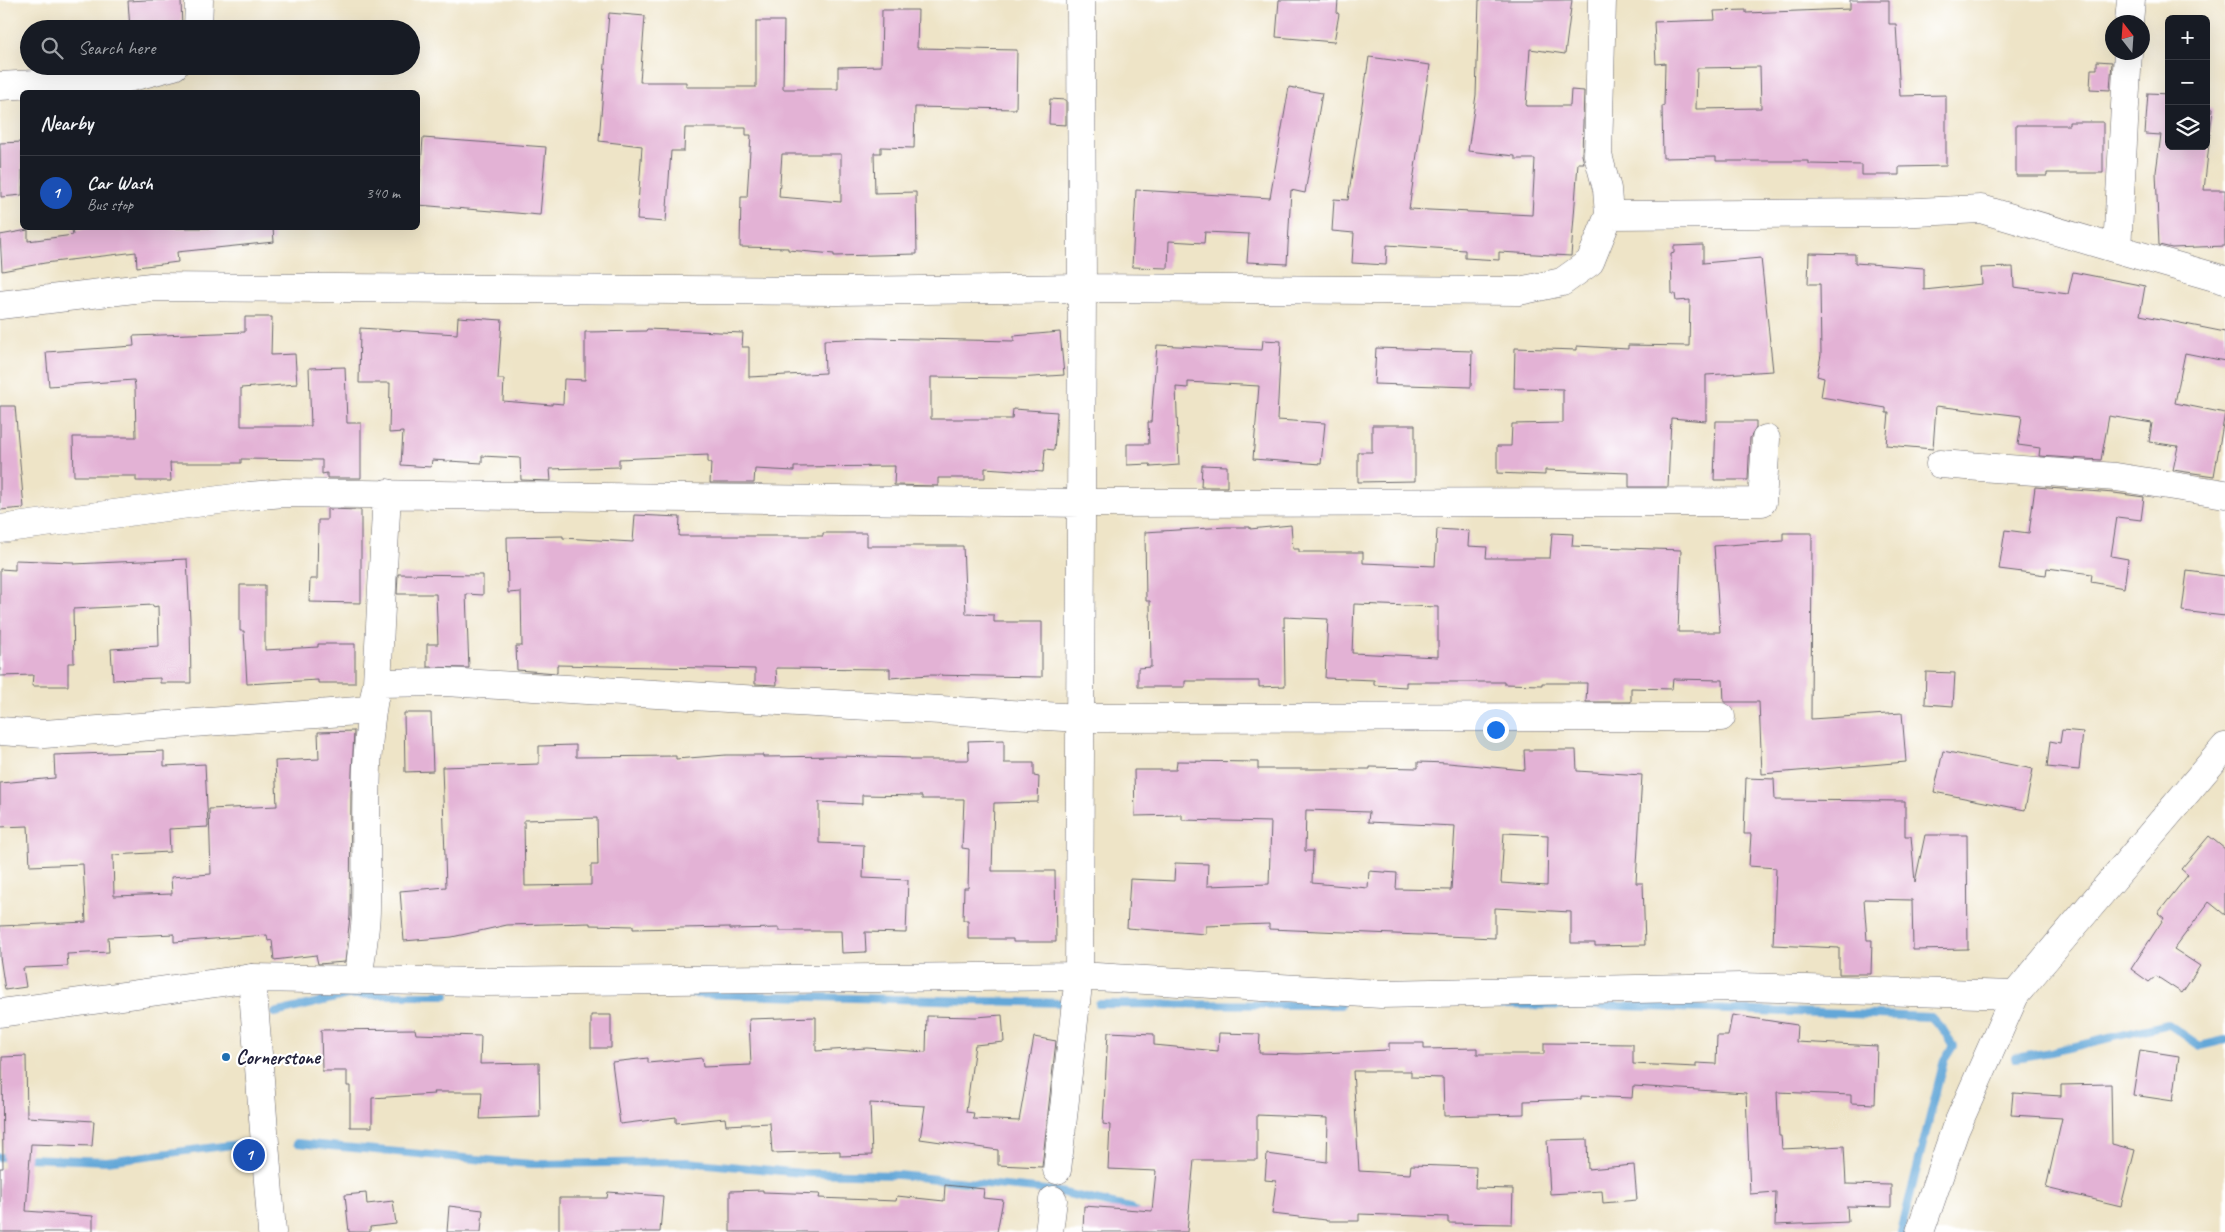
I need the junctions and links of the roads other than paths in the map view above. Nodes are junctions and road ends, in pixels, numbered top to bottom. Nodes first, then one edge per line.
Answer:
1 (199, 0) edge
2 (1081, 0) edge
3 (1602, 0) edge
4 (2131, 0) edge
5 (2130, 15) edge
6 (198, 20) edge
7 (2128, 60) edge
8 (139, 75) edge
9 (0, 86) edge
10 (1610, 215) junction
11 (2116, 249) junction
12 (2225, 280) edge
13 (1082, 288) junction
14 (0, 305) edge
15 (1766, 438) dead end
16 (1940, 464) dead end
17 (387, 493) junction
18 (2225, 494) edge
19 (1082, 503) junction
20 (0, 529) edge
21 (378, 683) junction
22 (371, 710) junction
23 (1721, 717) dead end
24 (1080, 718) junction
25 (0, 732) edge
26 (2225, 746) edge
27 (1079, 976) junction
28 (252, 978) junction
29 (358, 980) junction
30 (2015, 995) junction
31 (0, 1013) edge
32 (1057, 1170) dead end
33 (1053, 1200) dead end
34 (272, 1232) edge
35 (1049, 1232) edge
36 (1920, 1232) edge

1 - 6 street
2 - 13 street
3 - 10 street
4 - 5 street
7 - 11 street
8 - 9 street
10 - 11 street
10 - 13 street
11 - 12 street
13 - 14 street
13 - 19 street
15 - 19 street
16 - 18 street
17 - 19 street
17 - 20 street
17 - 21 street
19 - 24 street
21 - 22 street
21 - 24 street
22 - 25 street
22 - 29 street
23 - 24 street
24 - 27 street
26 - 30 street
27 - 29 street
27 - 30 street
27 - 32 street
28 - 29 street
28 - 31 street
28 - 34 street
30 - 36 street
33 - 35 street

